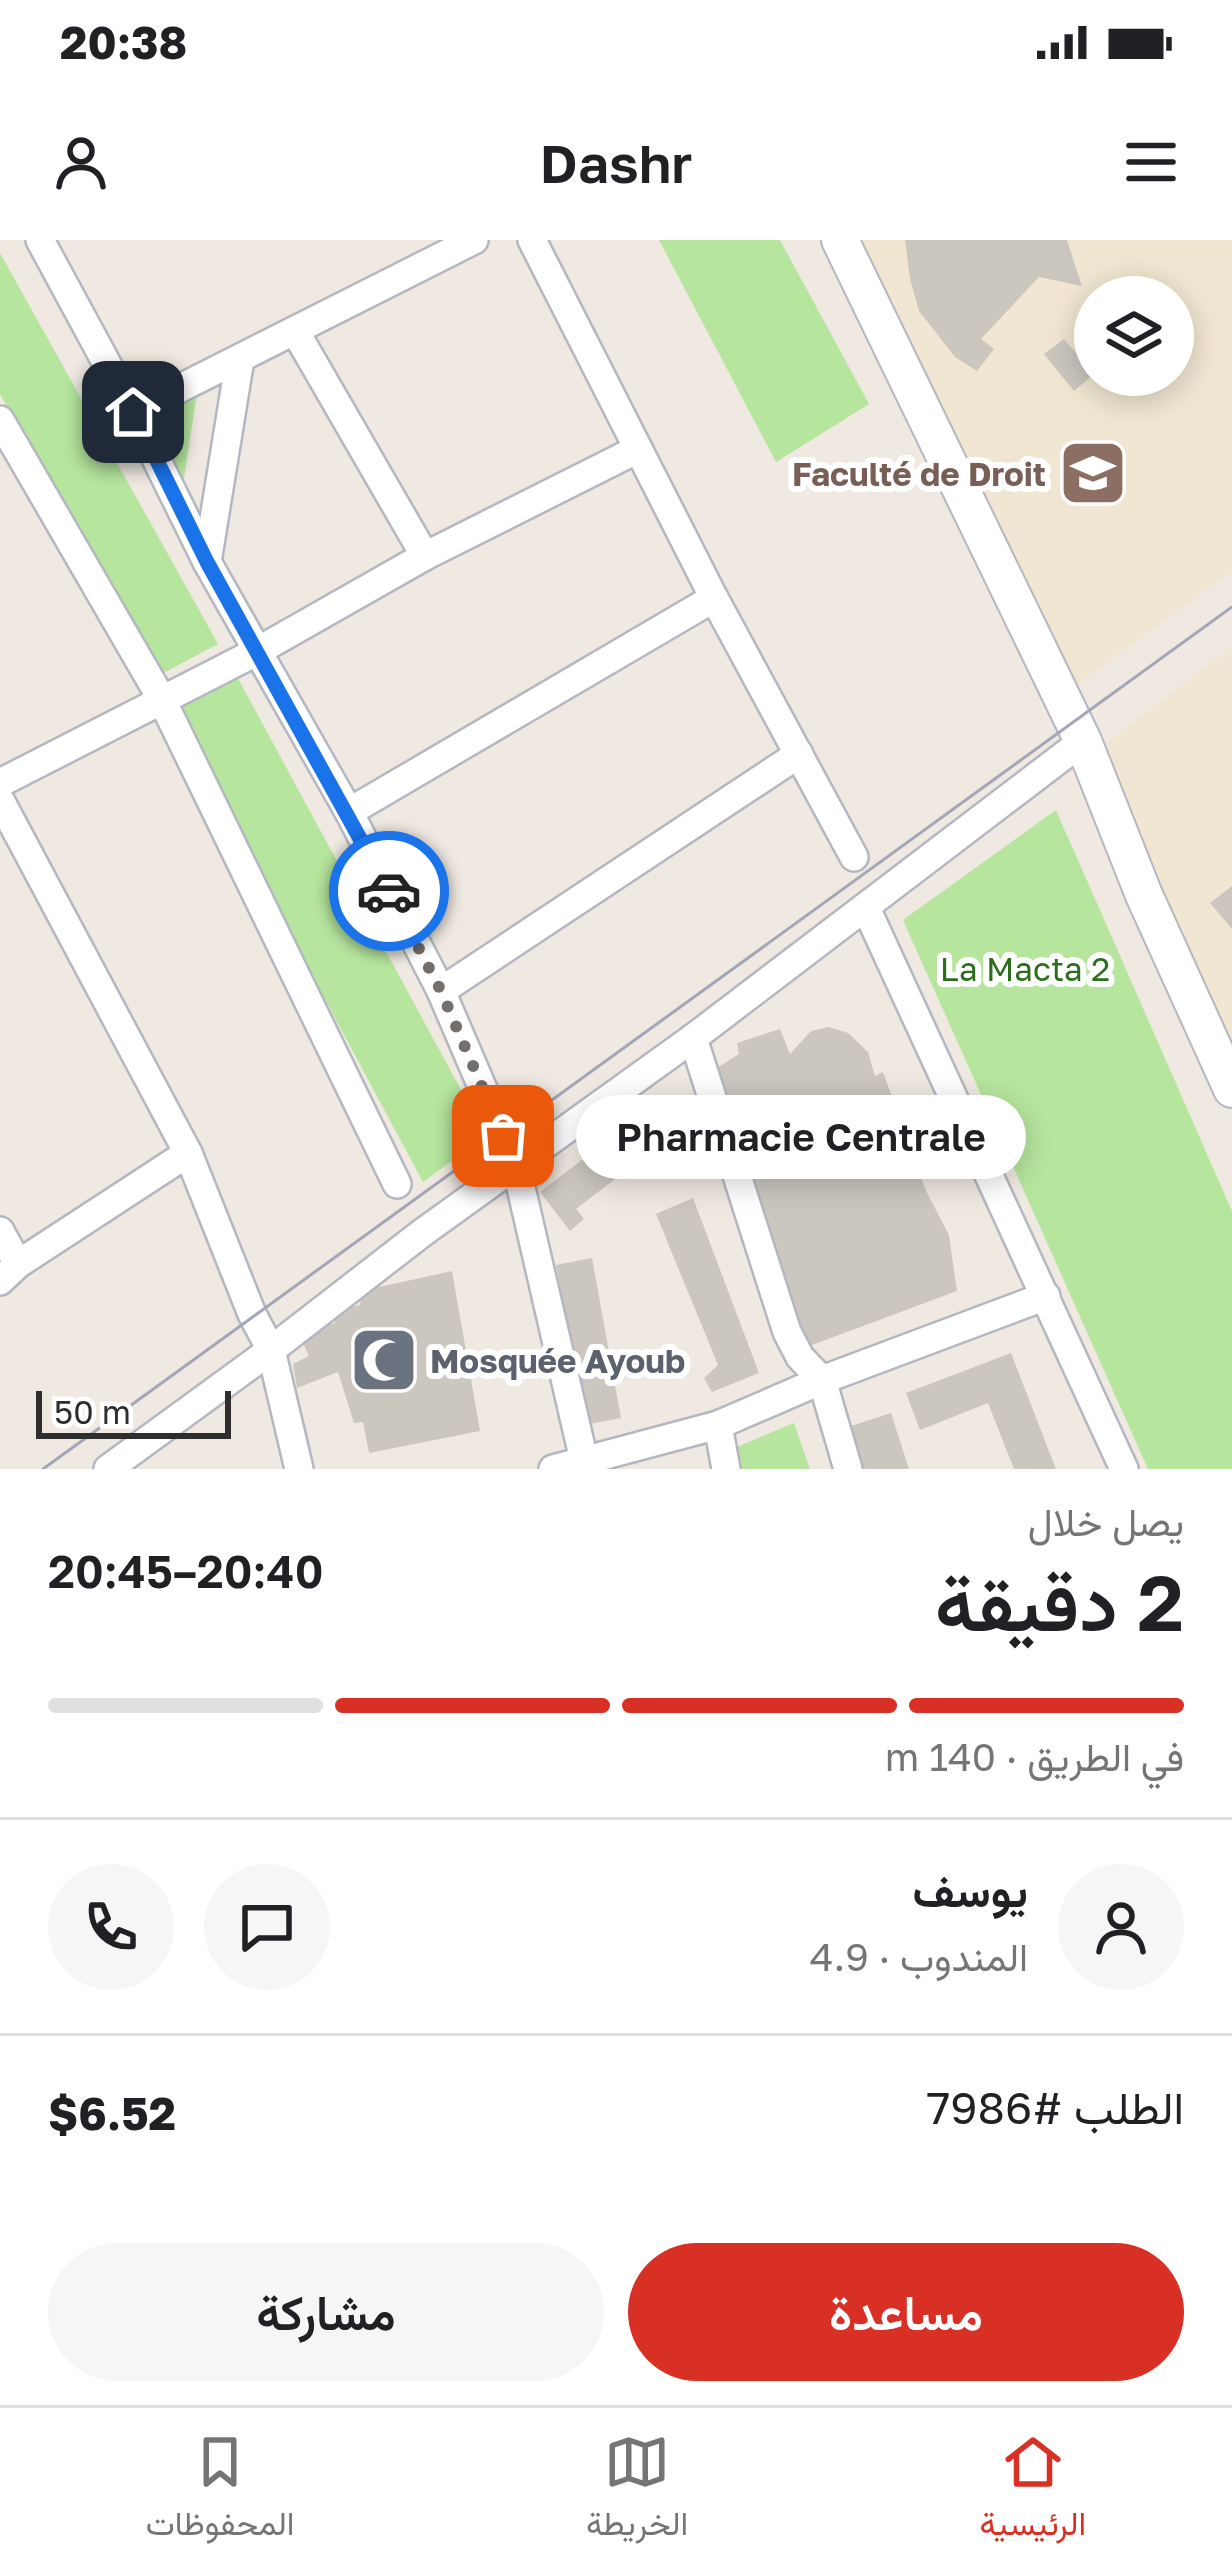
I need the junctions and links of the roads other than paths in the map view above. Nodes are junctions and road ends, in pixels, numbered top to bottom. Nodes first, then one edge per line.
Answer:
1 (40, 240) edge
2 (474, 240) edge
3 (532, 240) edge
4 (840, 240) edge
5 (295, 331) junction
6 (240, 358) junction
7 (133, 412) junction
8 (0, 420) edge
9 (638, 448) junction
10 (425, 556) junction
11 (207, 562) junction
12 (714, 598) junction
13 (256, 652) junction
14 (161, 698) junction
15 (1083, 741) junction
16 (799, 754) junction
17 (0, 783) edge
18 (0, 800) edge
19 (349, 812) junction
20 (854, 856) dead end
21 (866, 908) junction
22 (441, 991) junction
23 (693, 1038) junction
24 (1232, 1089) edge
25 (188, 1153) junction
26 (516, 1166) junction
27 (398, 1184) dead end
28 (0, 1231) edge
29 (9, 1272) edge
30 (1046, 1296) junction
31 (271, 1350) junction
32 (822, 1380) junction
33 (718, 1425) junction
34 (585, 1465) edge
35 (108, 1469) edge
36 (299, 1469) edge
37 (553, 1469) edge
38 (725, 1469) edge
39 (848, 1469) edge
40 (1124, 1469) edge

1 - 7 street
2 - 5 street
3 - 9 street
4 - 15 main road
5 - 6 street
5 - 10 street
6 - 7 street
6 - 11 street
7 - 11 street
8 - 14 street
9 - 10 street
9 - 12 street
10 - 13 street
11 - 13 street
12 - 16 street
12 - 19 street
13 - 14 street
13 - 19 street
14 - 17 street
14 - 27 street
15 - 21 street
15 - 24 main road
16 - 20 street
16 - 22 street
18 - 25 street
19 - 22 street
21 - 23 street
21 - 30 street
22 - 26 street
23 - 26 street
23 - 32 street
25 - 29 street
25 - 31 street
26 - 31 street
26 - 34 street
28 - 29 street
30 - 32 street
30 - 40 street
31 - 35 street
31 - 36 street
32 - 33 street
32 - 39 street
33 - 34 street
33 - 38 street
34 - 37 street

